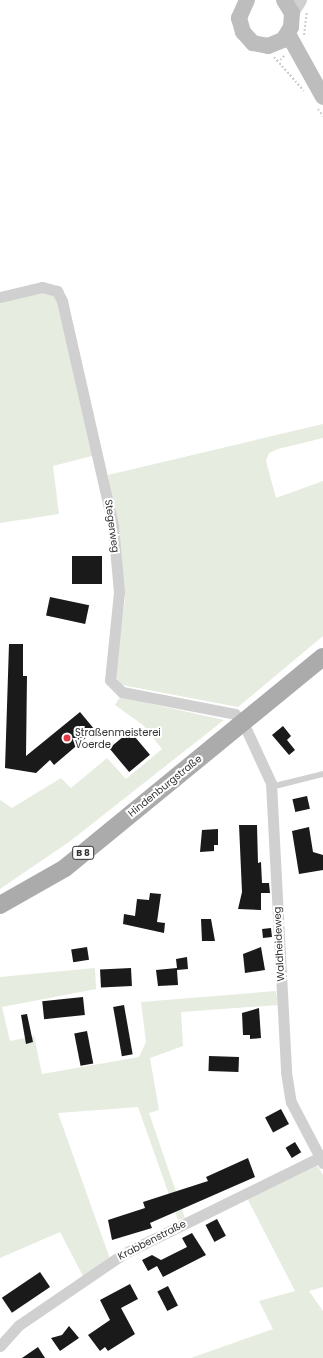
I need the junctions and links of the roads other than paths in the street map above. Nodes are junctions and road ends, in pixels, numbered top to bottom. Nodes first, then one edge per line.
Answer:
1 (245, 1) edge
2 (292, 4) edge
3 (282, 39) junction
4 (321, 94) edge
5 (0, 297) edge
6 (323, 657) edge
7 (243, 723) junction
8 (323, 774) edge
9 (271, 787) junction
10 (0, 905) edge
11 (321, 1160) edge
12 (0, 1346) edge

1 - 3 main road
2 - 3 main road
3 - 4 main road
5 - 7 street, Stegerweg
6 - 7 main road, Hindenburgstraße / B 8
7 - 9 street, Waldheideweg
7 - 10 main road, Hindenburgstraße / B 8
8 - 9 lane
9 - 11 street, Waldheideweg
11 - 12 street, Krabbenstraße

